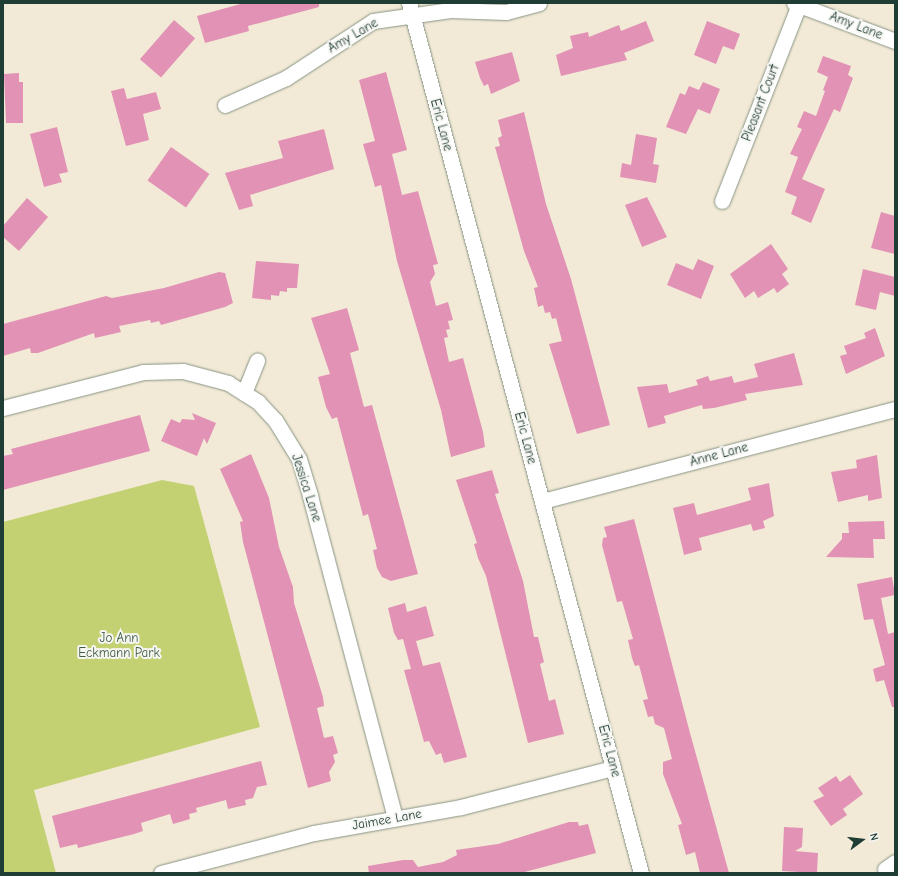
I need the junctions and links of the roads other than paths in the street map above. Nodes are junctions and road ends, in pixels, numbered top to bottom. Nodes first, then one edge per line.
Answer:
1 (540, 3) edge
2 (796, 4) edge
3 (410, 8) edge
4 (895, 41) edge
5 (225, 105) dead end
6 (722, 201) dead end
7 (257, 361) dead end
8 (244, 393) junction
9 (3, 408) edge
10 (895, 409) edge
11 (542, 501) junction
12 (613, 768) junction
13 (395, 818) junction
14 (161, 873) edge
15 (641, 873) edge

1 - 3 street, Amy Lane
2 - 4 street, Amy Lane
2 - 6 street, Pleasant Court
3 - 5 street, Amy Lane
3 - 11 street, Eric Lane
7 - 8 street
8 - 9 street, Jessica Lane
8 - 13 street, Jessica Lane
10 - 11 street, Anne Lane
11 - 12 street, Eric Lane
12 - 13 street, Jaimee Lane
12 - 15 street, Eric Lane
13 - 14 street, Jaimee Lane

